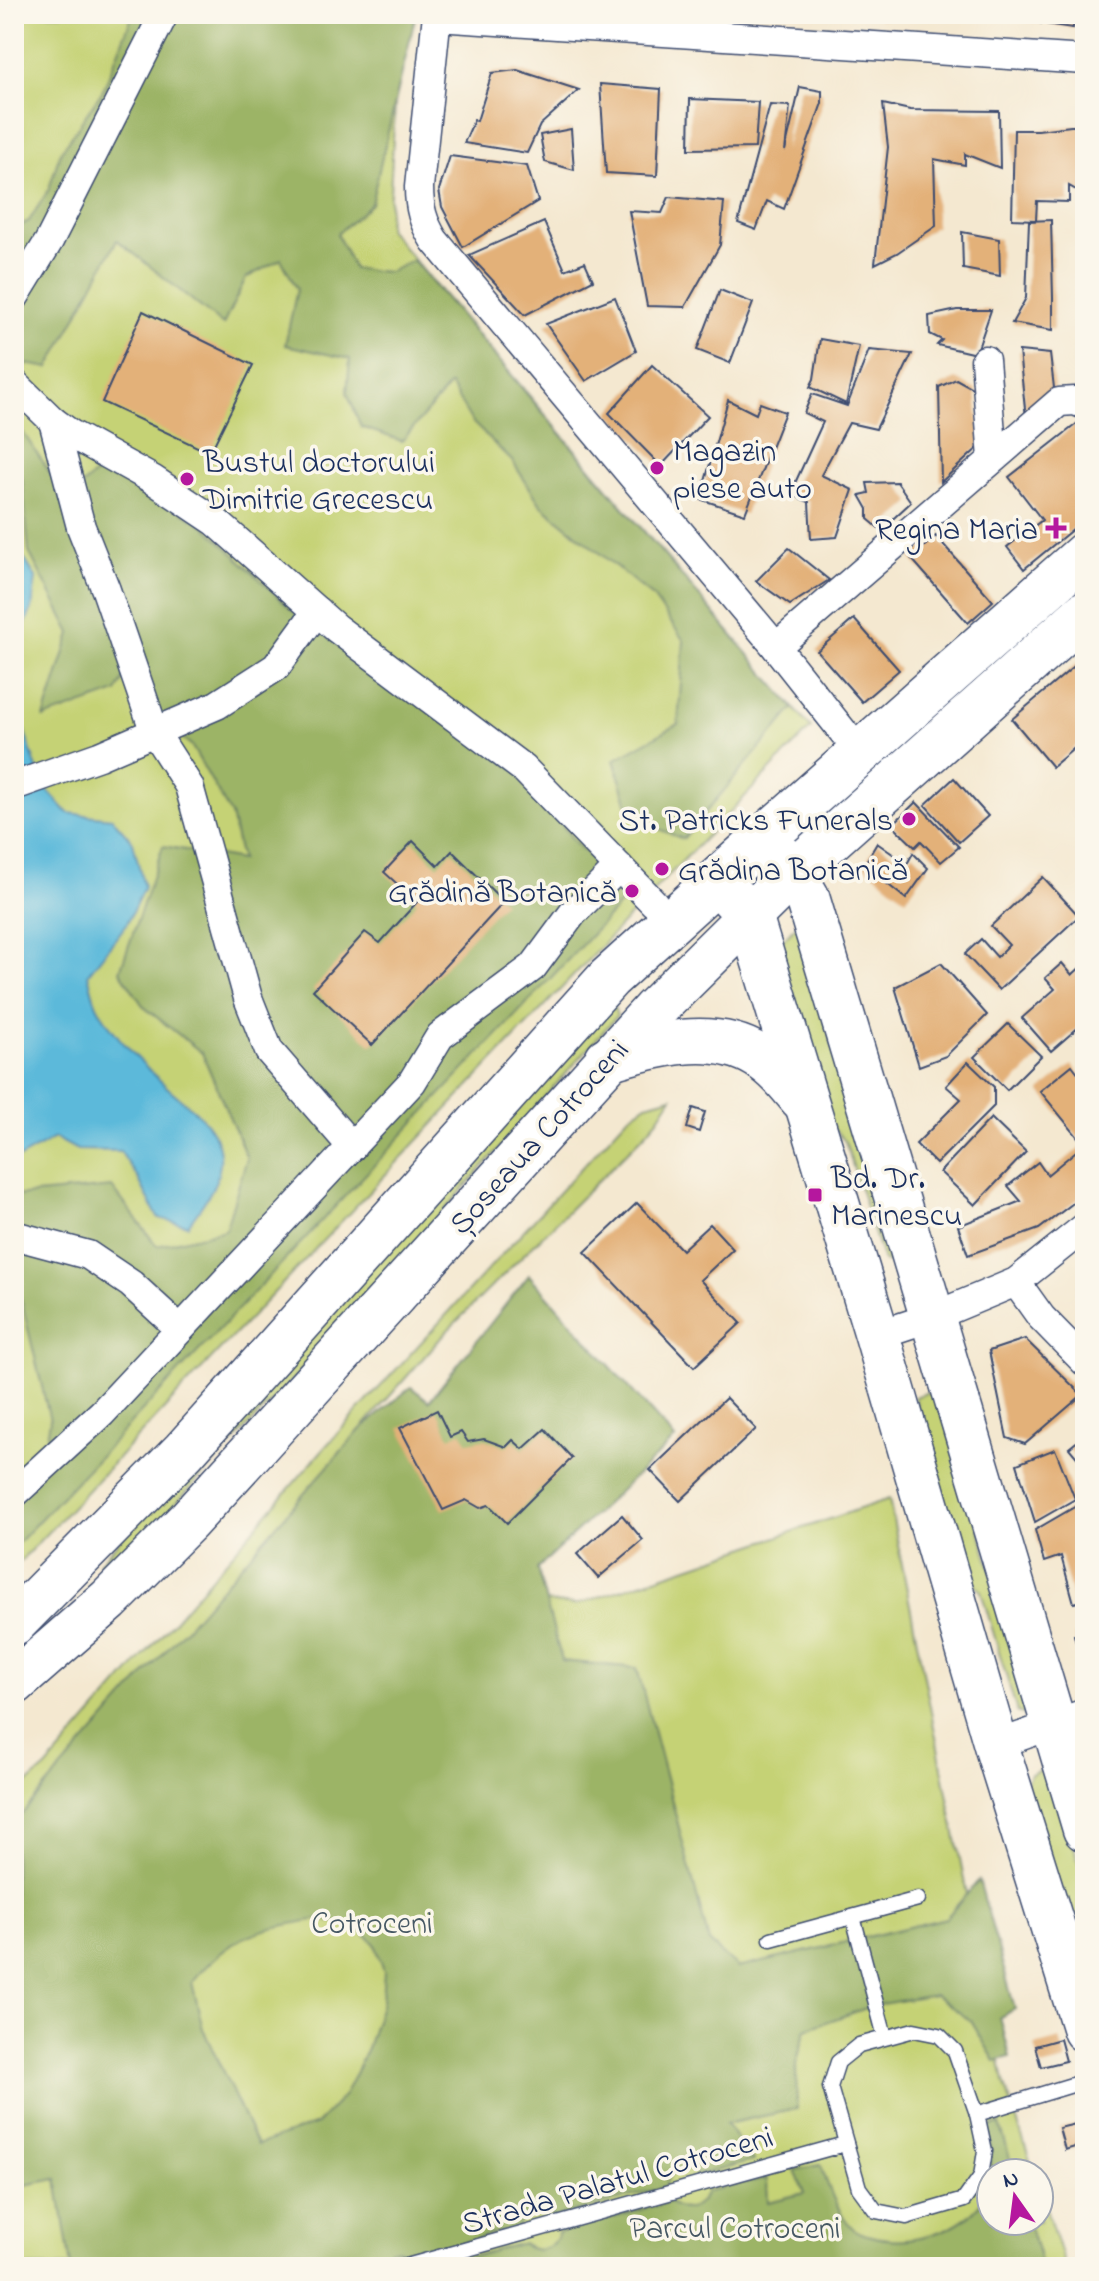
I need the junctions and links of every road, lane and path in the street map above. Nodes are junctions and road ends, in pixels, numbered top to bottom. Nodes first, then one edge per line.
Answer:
1 (164, 14) edge
2 (437, 15) edge
3 (1085, 60) edge
4 (14, 298) edge
5 (985, 360) dead end
6 (14, 383) edge
7 (1085, 405) edge
8 (53, 421) junction
9 (993, 458) junction
10 (1085, 554) edge
11 (317, 611) junction
12 (1085, 613) edge
13 (776, 647) junction
14 (155, 733) junction
15 (860, 753) junction
16 (14, 786) edge
17 (765, 837) junction
18 (619, 867) junction
19 (793, 873) junction
20 (716, 881) junction
21 (654, 903) dead end
22 (750, 916) junction
23 (607, 1059) junction
24 (808, 1107) junction
25 (352, 1147) junction
26 (1085, 1227) edge
27 (14, 1238) edge
28 (1016, 1282) junction
29 (932, 1317) junction
30 (180, 1329) junction
31 (877, 1335) junction
32 (1085, 1362) edge
33 (14, 1494) edge
34 (14, 1623) edge
35 (14, 1683) edge
36 (1069, 1719) edge
37 (996, 1745) junction
38 (1085, 1829) edge
39 (918, 1899) dead end
40 (853, 1917) junction
41 (771, 1939) dead end
42 (1085, 2030) edge
43 (885, 2037) junction
44 (1085, 2081) edge
45 (977, 2114) junction
46 (845, 2144) junction
47 (403, 2267) edge

1 - 4 street
2 - 3 street
2 - 13 street
5 - 9 street
6 - 8 street
7 - 9 street
8 - 11 street
8 - 14 street
9 - 13 street
10 - 15 main road, Șoseaua Cotroceni
11 - 14 street
11 - 18 street
12 - 19 main road, Șoseaua Cotroceni
13 - 15 street
14 - 16 street
14 - 25 street
15 - 17 main road, Șoseaua Cotroceni
17 - 19 main road
17 - 20 main road, Șoseaua Cotroceni
18 - 21 street
18 - 25 street
19 - 22 main road, Șoseaua Cotroceni
19 - 29 main road
20 - 22 main road
20 - 34 main road, Șoseaua Cotroceni
22 - 23 main road, Șoseaua Cotroceni
22 - 24 main road
23 - 24 main road
23 - 35 main road, Șoseaua Cotroceni
24 - 31 main road
25 - 30 street
26 - 28 street
27 - 30 street
28 - 29 street
28 - 32 street
29 - 31 street
29 - 36 main road
30 - 33 street
31 - 37 main road
36 - 37 street
36 - 38 main road
37 - 42 main road
39 - 40 lane
40 - 41 lane
40 - 43 lane
43 - 45 lane
43 - 46 lane
44 - 45 lane
45 - 46 lane
46 - 47 lane, Strada Palatul Cotroceni

